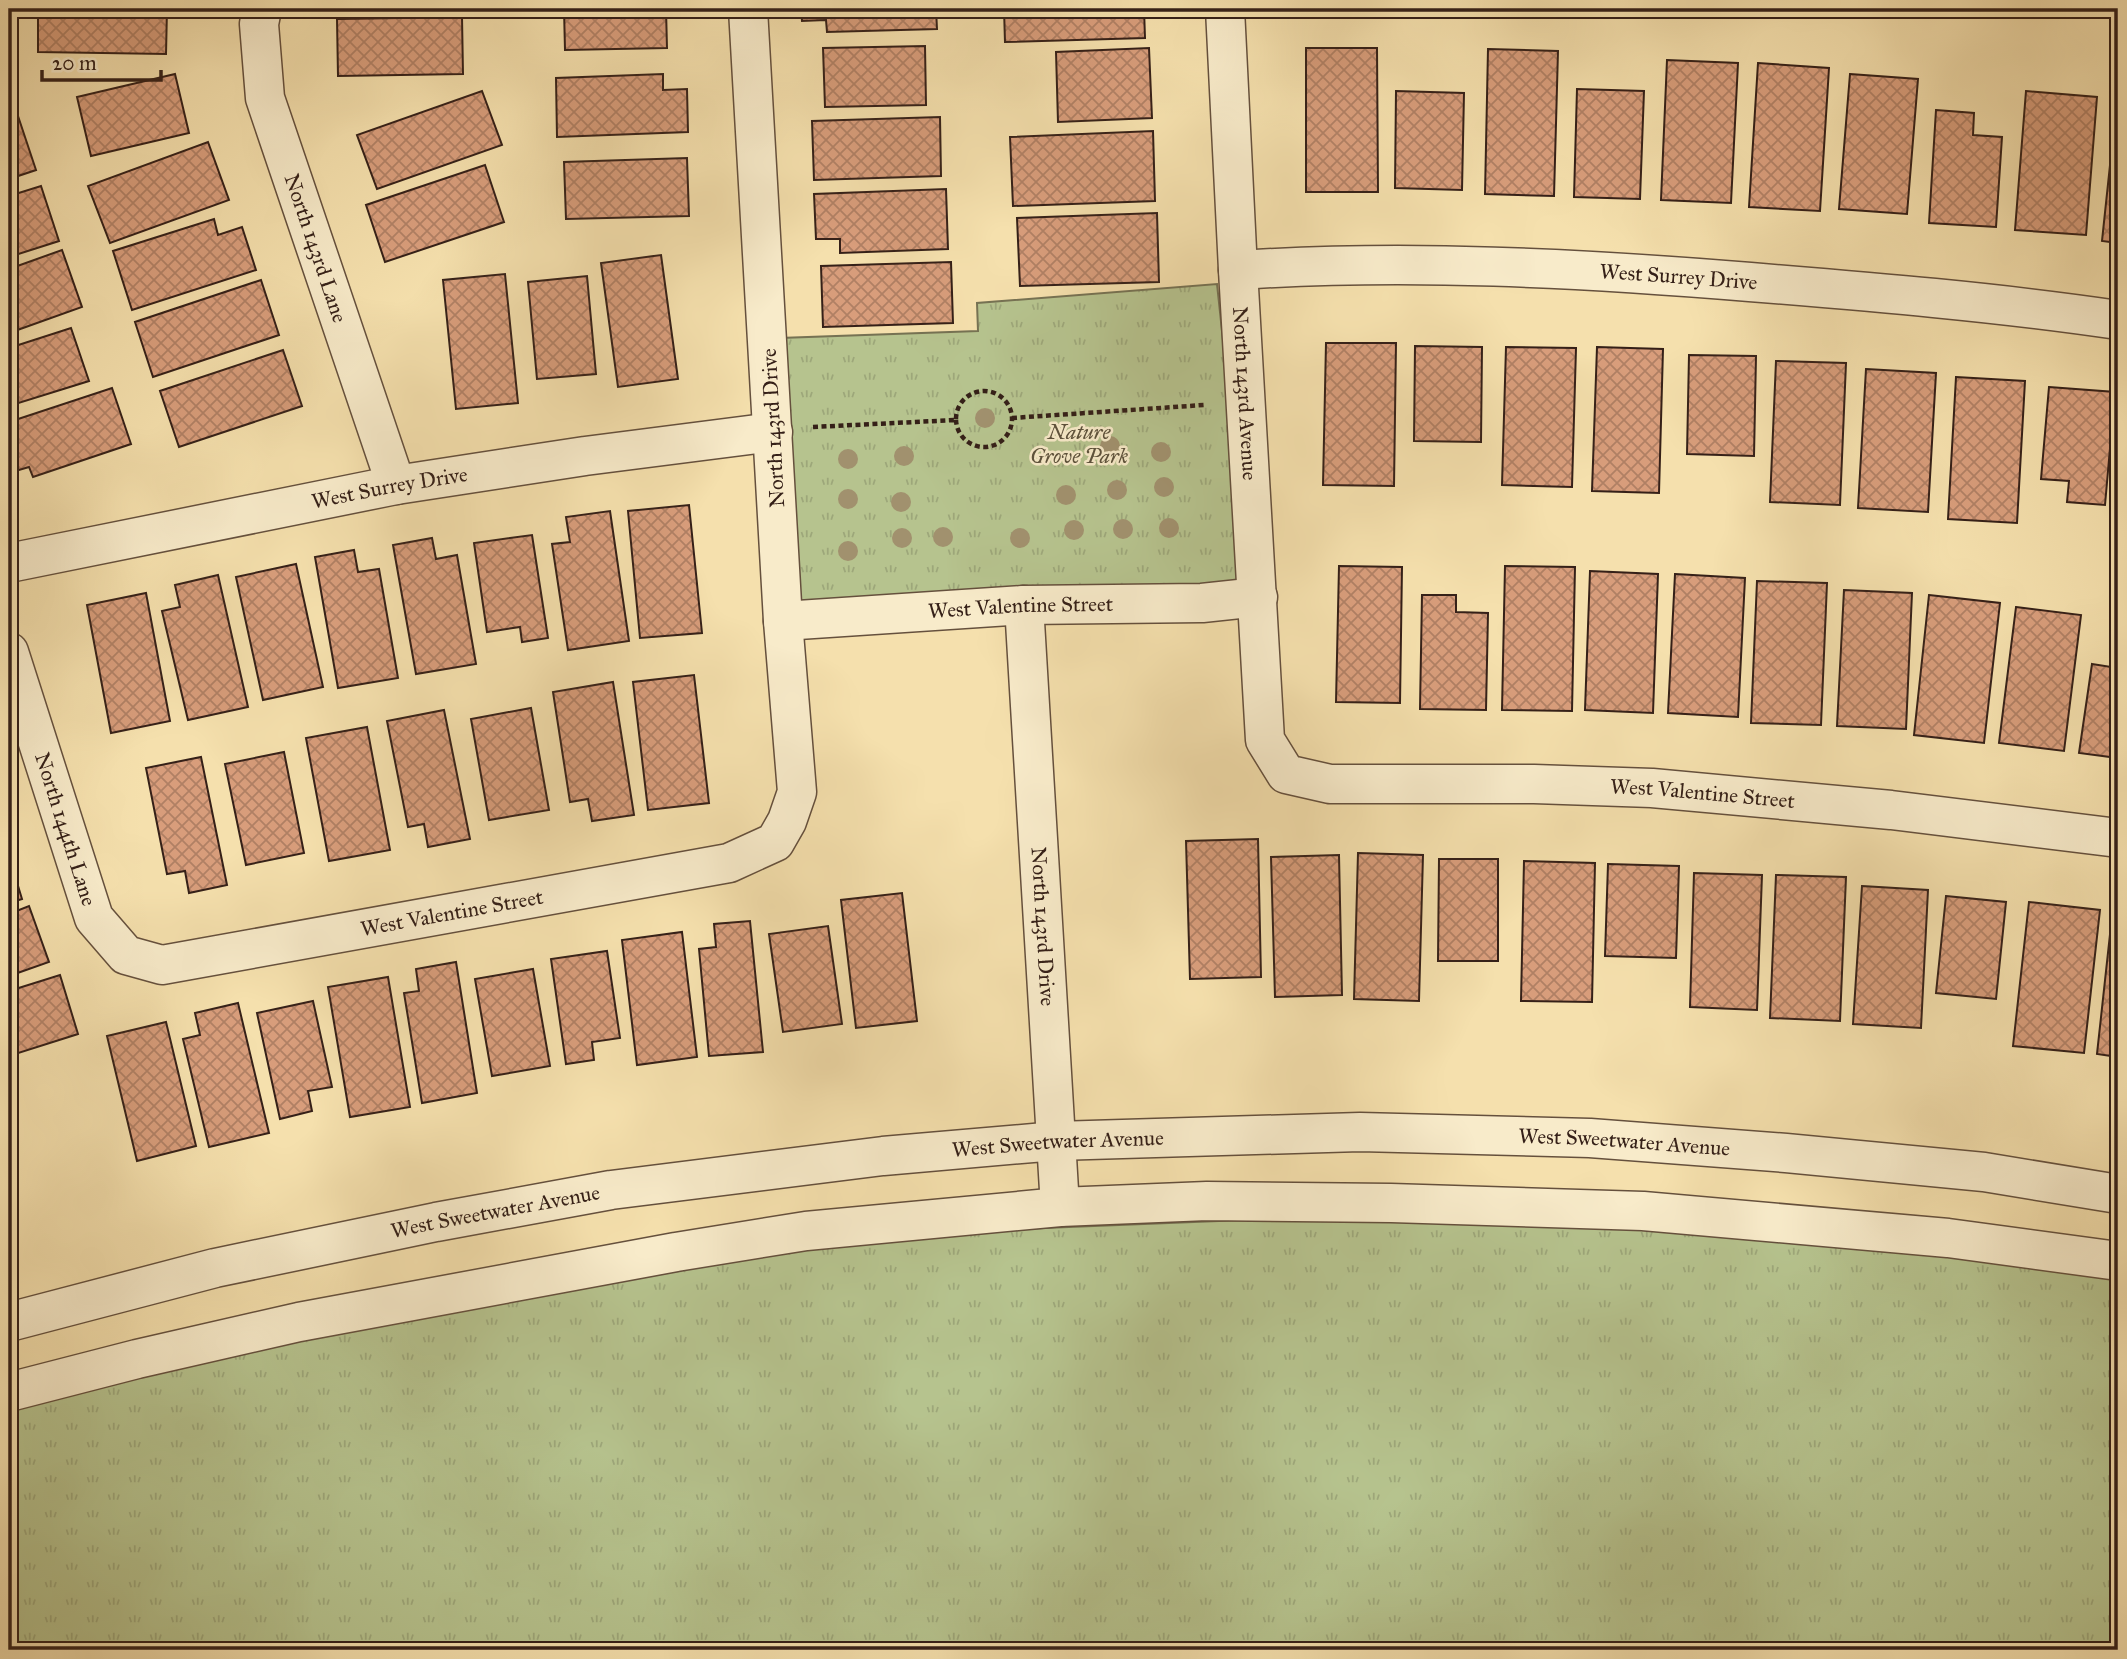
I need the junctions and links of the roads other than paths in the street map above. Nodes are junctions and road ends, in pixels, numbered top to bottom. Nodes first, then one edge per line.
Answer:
1 (262, 9) edge
2 (748, 9) edge
3 (1226, 9) edge
4 (1238, 271) junction
5 (2118, 320) edge
6 (773, 432) junction
7 (396, 485) junction
8 (9, 563) edge
9 (1258, 597) junction
10 (1024, 605) junction
11 (783, 621) junction
12 (9, 652) edge
13 (1286, 774) joint
14 (2118, 838) edge
15 (775, 842) joint
16 (126, 956) joint
17 (1056, 1141) junction
18 (2118, 1194) edge
19 (1060, 1207) junction
20 (2118, 1262) edge
21 (9, 1322) edge
22 (9, 1392) edge

1 - 7 street, North 143rd Lane
2 - 6 street, North 143rd Drive
3 - 4 street, North 143rd Avenue
4 - 5 street, West Surrey Drive
4 - 9 street, North 143rd Avenue
6 - 7 street, West Surrey Drive
6 - 11 street, North 143rd Drive
7 - 8 street, West Surrey Drive
9 - 10 street, West Valentine Street
9 - 13 street, North 143rd Avenue
10 - 11 street, West Valentine Street
10 - 17 street, North 143rd Drive
11 - 15 street, North 143rd Drive
12 - 16 street, North 144th Lane
13 - 14 street, West Valentine Street
15 - 16 street, West Valentine Street
17 - 18 street, West Sweetwater Avenue
17 - 19 street, North 143rd Drive
17 - 21 street, West Sweetwater Avenue
19 - 20 street
19 - 22 street

